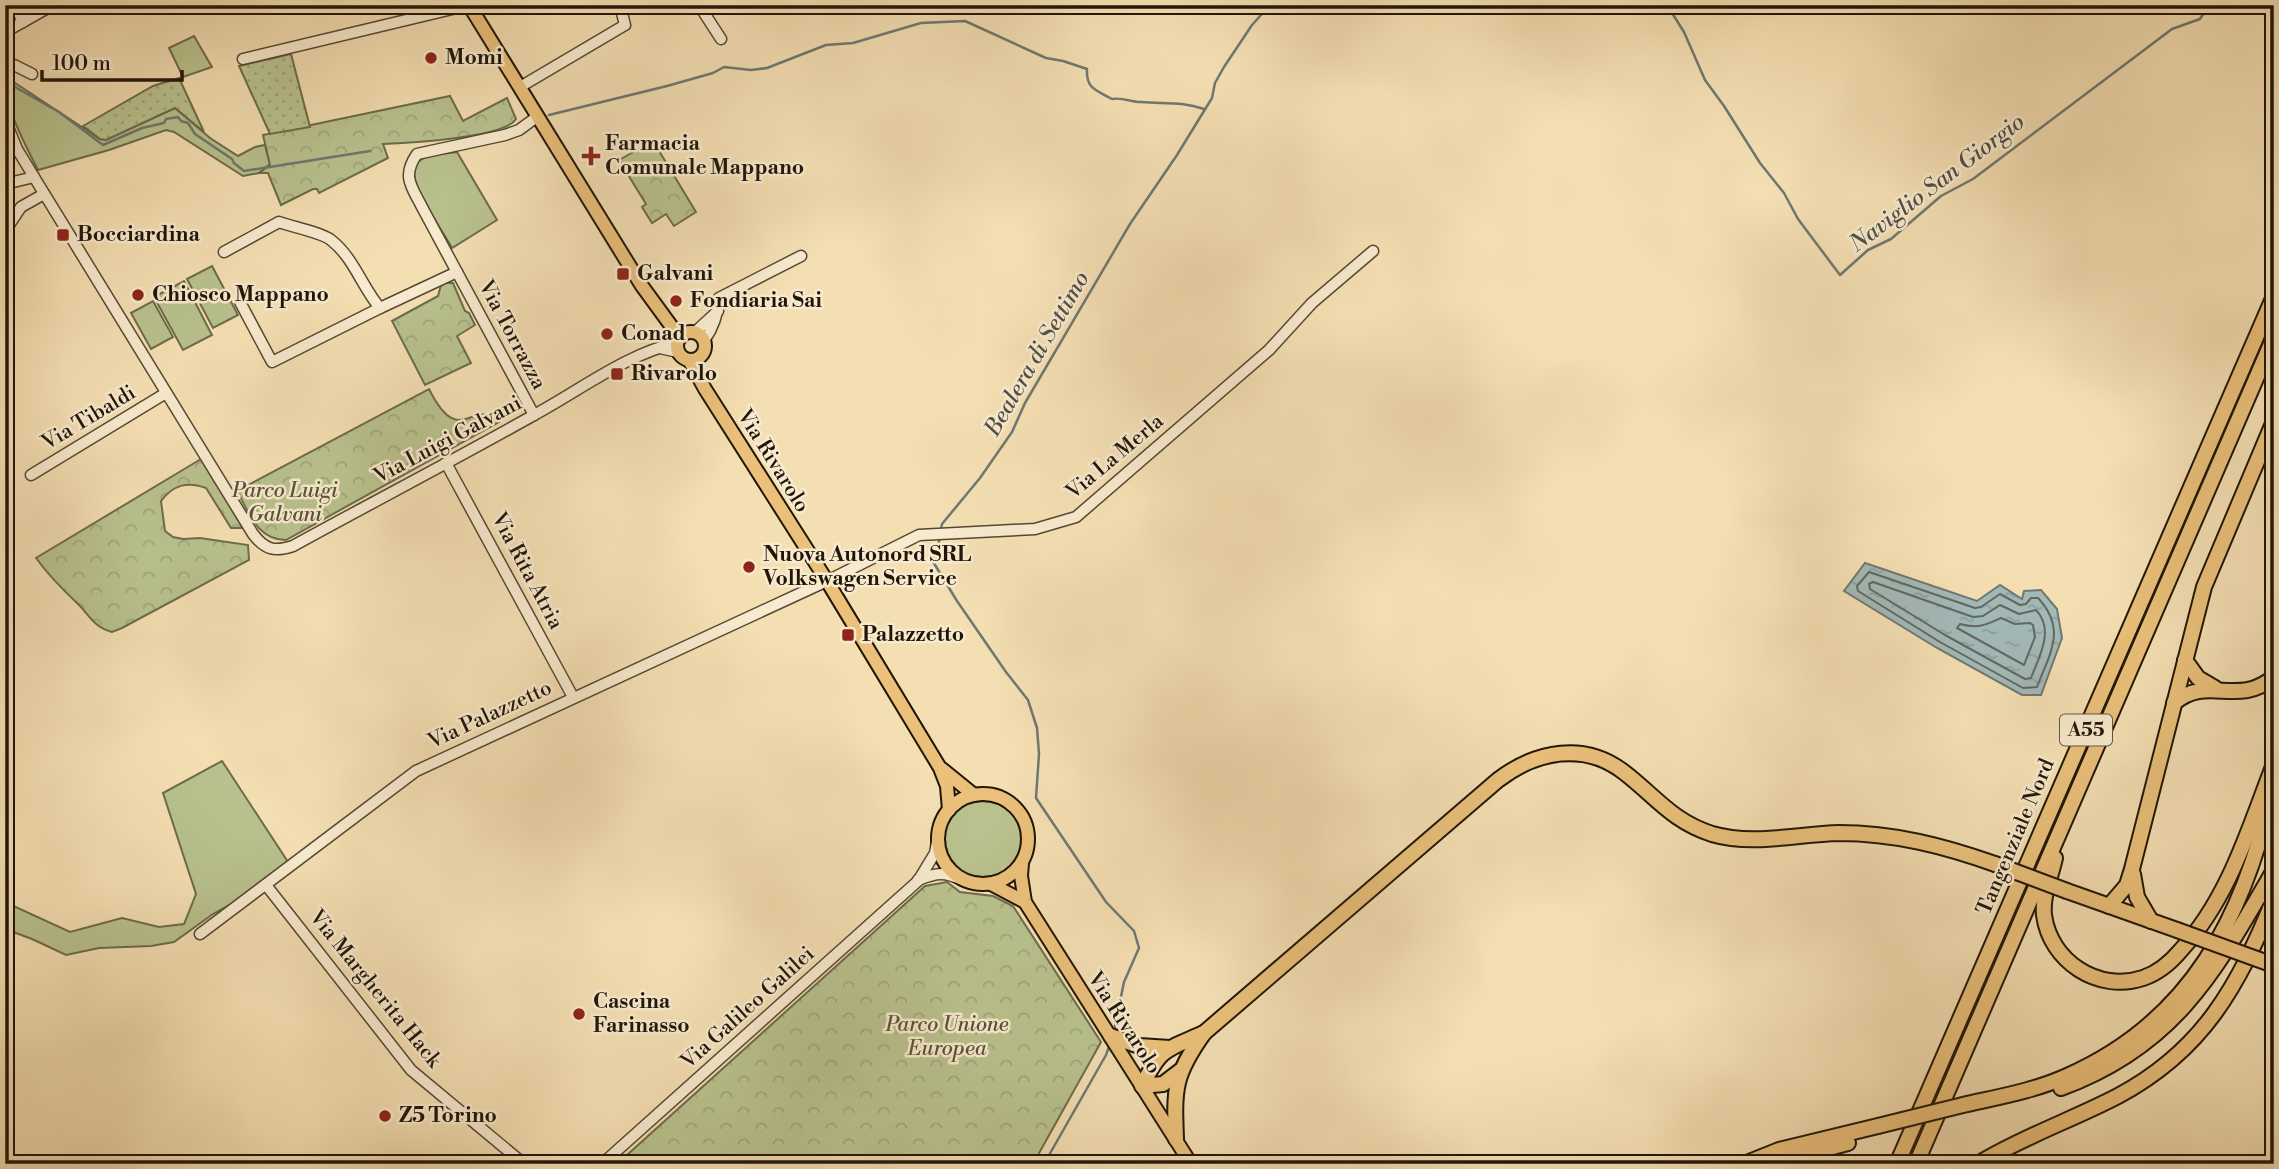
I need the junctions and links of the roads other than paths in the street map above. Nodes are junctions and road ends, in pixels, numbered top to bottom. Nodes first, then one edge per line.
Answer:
1 (15, 5) edge
2 (53, 5) edge
3 (469, 5) edge
4 (620, 5) edge
5 (699, 5) edge
6 (23, 22) junction
7 (5, 32) edge
8 (721, 39) dead end
9 (243, 59) dead end
10 (5, 71) edge
11 (32, 74) dead end
12 (520, 87) junction
13 (538, 116) junction
14 (5, 120) edge
15 (34, 177) junction
16 (5, 184) edge
17 (44, 194) junction
18 (5, 231) edge
19 (1373, 251) dead end
20 (224, 252) dead end
21 (801, 256) dead end
22 (457, 272) junction
23 (2274, 296) edge
24 (240, 302) dead end
25 (380, 308) junction
26 (2274, 337) edge
27 (686, 340) junction
28 (694, 359) junction
29 (166, 393) junction
30 (534, 415) junction
31 (2274, 421) edge
32 (446, 463) junction
33 (31, 475) dead end
34 (257, 540) joint
35 (827, 581) junction
36 (2185, 660) junction
37 (2274, 677) edge
38 (2223, 691) junction
39 (573, 697) junction
40 (2174, 703) junction
41 (2274, 764) edge
42 (940, 768) junction
43 (2274, 784) edge
44 (974, 795) junction
45 (949, 810) junction
46 (2061, 824) junction
47 (938, 836) junction
48 (1022, 863) junction
49 (2132, 869) junction
50 (2274, 870) edge
51 (963, 880) junction
52 (918, 881) junction
53 (991, 884) junction
54 (266, 886) junction
55 (2093, 900) junction
56 (2274, 900) edge
57 (1025, 902) junction
58 (2109, 906) junction
59 (2151, 921) junction
60 (200, 934) dead end
61 (2271, 964) edge
62 (1204, 1033) junction
63 (1113, 1037) junction
64 (1170, 1048) junction
65 (1180, 1071) junction
66 (1142, 1086) junction
67 (1961, 1110) junction
68 (1876, 1131) junction
69 (1176, 1139) junction
70 (524, 1164) edge
71 (602, 1164) edge
72 (1191, 1164) edge
73 (1744, 1164) edge
74 (1768, 1164) edge
75 (1897, 1164) edge
76 (1916, 1164) edge
77 (1978, 1164) edge

1 - 6 street
2 - 6 street
3 - 9 street
3 - 12 main road
4 - 12 street
5 - 8 street
6 - 7 street
10 - 11 street
12 - 13 main road
13 - 22 street, Via Torrazza
13 - 27 main road
14 - 15 street, Via Tibaldi
15 - 16 street
15 - 17 street, Via Tibaldi
17 - 18 street
17 - 29 street, Via Tibaldi
19 - 35 street, Via La Merla
20 - 25 street
21 - 27 street
22 - 25 street, Via Torrazza
22 - 30 street, Via Torrazza
23 - 75 highway, Tangenziale Nord / A55
24 - 25 street, Via Torrazza
26 - 46 highway, Tangenziale Nord / A55
27 - 28 main road
27 - 28 main road
27 - 30 street, Via Luigi Galvani
28 - 35 main road, Via Rivarolo
29 - 33 street, Via Tibaldi
29 - 34 street, Via Tibaldi
30 - 32 street, Via Luigi Galvani
31 - 36 highway
32 - 34 street, Via Luigi Galvani
32 - 39 street, Via Rita Atria
35 - 39 street, Via Palazzetto
35 - 42 main road, Via Rivarolo
36 - 38 highway
36 - 40 highway
37 - 38 highway
38 - 40 highway
39 - 54 street, Via Palazzetto
40 - 49 highway
41 - 46 highway
42 - 44 main road, Via Rivarolo
42 - 45 main road, Via Rivarolo
43 - 67 highway
44 - 45 main road
44 - 48 main road
45 - 47 main road
46 - 76 highway, Tangenziale Nord / A55
47 - 51 main road
47 - 52 street, Via Galileo Galilei
48 - 53 main road
48 - 57 main road, Via Rivarolo
49 - 55 highway
49 - 58 highway
49 - 59 highway
50 - 67 highway
51 - 52 street
51 - 53 main road
52 - 71 street, Via Galileo Galilei
53 - 57 main road, Via Rivarolo
54 - 60 street, Via Palazzetto
54 - 70 street, Via Margherita Hack
55 - 58 highway
55 - 62 highway, bridge
56 - 77 highway
57 - 63 main road, Via Rivarolo
58 - 59 highway
59 - 61 highway, bridge
62 - 64 highway
62 - 65 highway
63 - 64 highway
63 - 66 main road, Via Rivarolo
64 - 66 highway
65 - 66 highway
65 - 69 highway
66 - 69 main road, Via Rivarolo
67 - 68 highway, bridge
68 - 73 highway
68 - 74 highway
69 - 72 main road, Via Rivarolo

